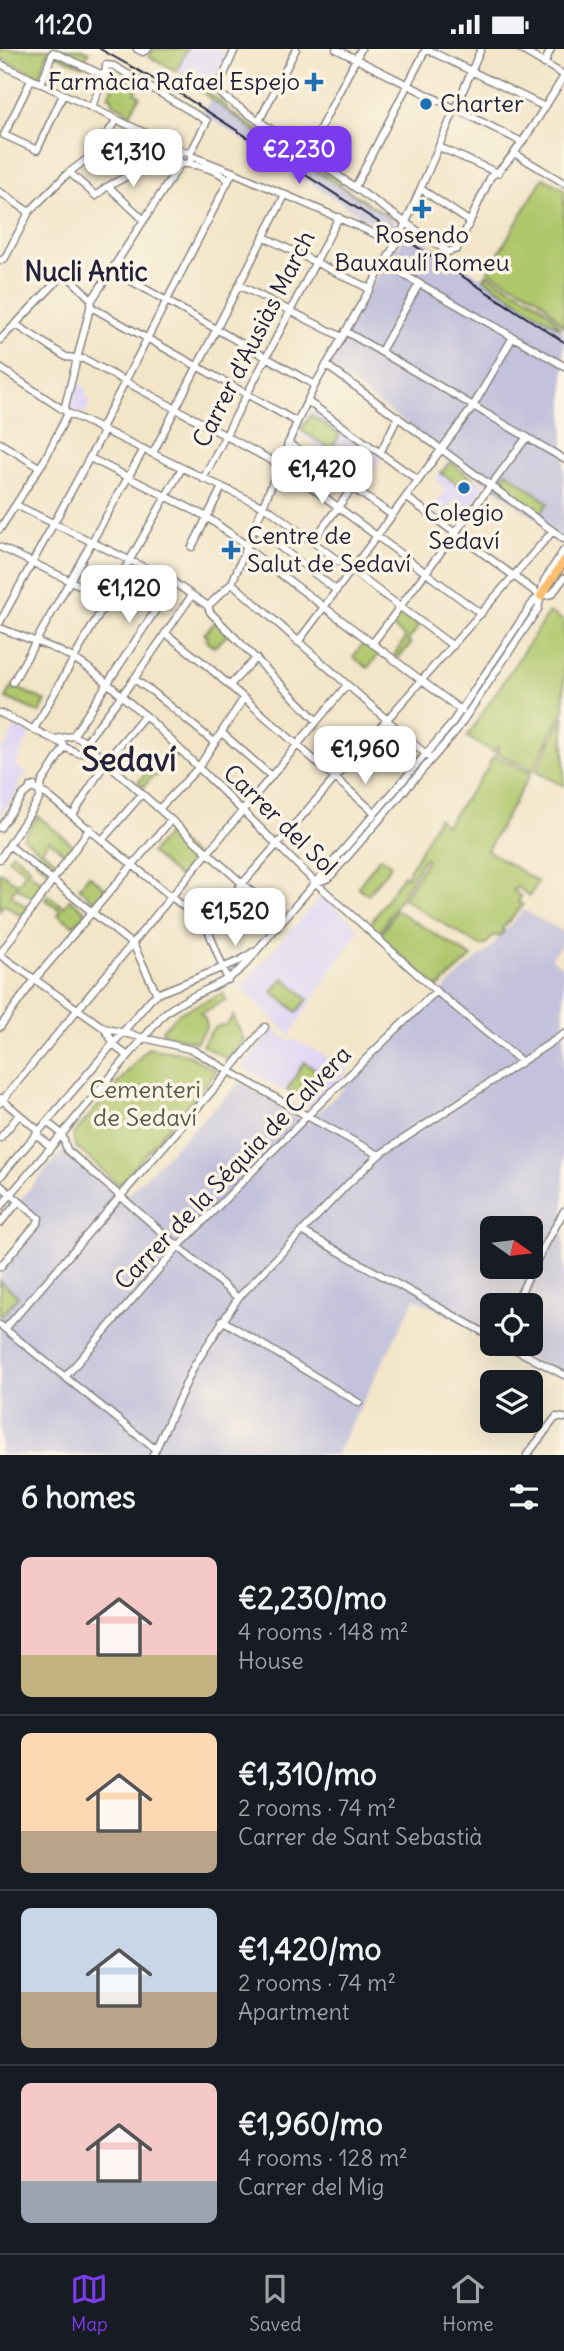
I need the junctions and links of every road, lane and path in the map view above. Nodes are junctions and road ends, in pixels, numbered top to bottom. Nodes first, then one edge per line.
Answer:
1 (296, 49) edge
2 (336, 49) edge
3 (361, 49) edge
4 (426, 49) edge
5 (481, 49) edge
6 (520, 49) edge
7 (551, 49) edge
8 (234, 51) edge
9 (356, 59) junction
10 (0, 64) edge
11 (545, 64) junction
12 (472, 71) junction
13 (105, 76) junction
14 (564, 76) edge
15 (31, 80) junction
16 (41, 84) junction
17 (408, 85) junction
18 (63, 96) junction
19 (545, 107) junction
20 (456, 108) junction
21 (91, 109) junction
22 (117, 120) junction
23 (259, 121) junction
24 (147, 135) junction
25 (522, 142) junction
26 (439, 147) junction
27 (170, 153) junction
28 (514, 153) junction
29 (307, 154) junction
30 (186, 158) junction
31 (69, 172) junction
32 (233, 172) junction
33 (498, 173) junction
34 (229, 180) junction
35 (564, 183) edge
36 (108, 187) junction
37 (355, 187) junction
38 (421, 189) junction
39 (285, 195) junction
40 (1, 196) edge
41 (29, 212) junction
42 (338, 217) junction
43 (144, 220) junction
44 (406, 222) junction
45 (470, 222) junction
46 (264, 237) junction
47 (396, 243) junction
48 (3, 259) edge
49 (315, 262) junction
50 (384, 264) junction
51 (112, 270) junction
52 (419, 283) junction
53 (239, 285) junction
54 (370, 289) junction
55 (167, 301) junction
56 (92, 303) junction
57 (290, 310) junction
58 (15, 324) junction
59 (216, 329) junction
60 (344, 334) junction
61 (147, 337) junction
62 (513, 337) junction
63 (0, 340) edge
64 (380, 351) junction
65 (265, 356) junction
66 (79, 359) junction
67 (326, 365) junction
68 (197, 366) junction
69 (564, 366) edge
70 (0, 368) edge
71 (124, 382) junction
72 (315, 385) junction
73 (247, 393) junction
74 (307, 401) junction
75 (474, 405) junction
76 (175, 408) junction
77 (66, 412) junction
78 (398, 417) junction
79 (297, 422) junction
80 (102, 430) junction
81 (226, 434) junction
82 (527, 437) junction
83 (0, 443) edge
84 (288, 443) junction
85 (144, 449) junction
86 (442, 449) junction
87 (152, 453) junction
88 (380, 453) junction
89 (90, 459) junction
90 (564, 459) edge
91 (279, 464) junction
92 (40, 467) junction
93 (182, 468) junction
94 (128, 478) junction
95 (203, 479) junction
96 (418, 480) junction
97 (491, 485) junction
98 (222, 487) junction
99 (353, 488) junction
100 (406, 496) junction
101 (166, 497) junction
102 (16, 505) junction
103 (262, 506) junction
104 (338, 508) junction
105 (392, 515) junction
106 (206, 517) junction
107 (1, 524) edge
108 (54, 524) junction
109 (254, 527) junction
110 (553, 531) junction
111 (455, 533) junction
112 (376, 536) junction
113 (564, 539) edge
114 (92, 542) junction
115 (312, 542) junction
116 (0, 547) edge
117 (192, 547) dead end
118 (247, 547) junction
119 (564, 550) edge
120 (130, 561) junction
121 (564, 561) edge
122 (33, 563) junction
123 (350, 571) junction
124 (426, 573) junction
125 (514, 576) junction
126 (564, 578) edge
127 (71, 581) junction
128 (174, 582) junction
129 (232, 583) junction
130 (336, 590) junction
131 (192, 595) junction
132 (541, 596) junction
133 (108, 599) junction
134 (208, 606) junction
135 (400, 607) junction
136 (323, 608) junction
137 (481, 614) junction
138 (0, 622) edge
139 (0, 628) edge
140 (165, 633) junction
141 (36, 642) junction
142 (298, 642) junction
143 (372, 644) junction
144 (453, 646) junction
145 (256, 658) junction
146 (74, 659) junction
147 (134, 679) junction
148 (422, 681) junction
149 (13, 682) dead end
150 (107, 683) junction
151 (230, 685) junction
152 (347, 685) junction
153 (120, 695) junction
154 (244, 698) junction
155 (462, 710) junction
156 (0, 713) edge
157 (145, 715) junction
158 (387, 719) junction
159 (317, 720) junction
160 (464, 720) junction
161 (34, 729) junction
162 (222, 733) junction
163 (66, 741) junction
164 (215, 743) junction
165 (297, 745) junction
166 (85, 746) junction
167 (430, 758) junction
168 (106, 762) junction
169 (198, 768) junction
170 (271, 776) junction
171 (336, 778) junction
172 (42, 782) junction
173 (30, 787) junction
174 (41, 791) junction
175 (142, 795) junction
176 (159, 809) junction
177 (243, 811) junction
178 (375, 813) junction
179 (73, 815) junction
180 (171, 820) junction
181 (0, 828) edge
182 (90, 828) junction
183 (103, 839) junction
184 (277, 844) junction
185 (9, 845) junction
186 (209, 853) junction
187 (0, 859) edge
188 (133, 864) junction
189 (52, 881) junction
190 (316, 883) junction
191 (242, 884) junction
192 (172, 896) junction
193 (92, 912) junction
194 (283, 920) junction
195 (206, 925) junction
196 (132, 943) junction
197 (258, 949) junction
198 (0, 954) edge
199 (223, 967) junction
200 (35, 979) junction
201 (228, 980) junction
202 (436, 992) junction
203 (157, 994) junction
204 (78, 1009) junction
205 (0, 1026) edge
206 (265, 1027) dead end
207 (104, 1028) junction
208 (123, 1032) junction
209 (564, 1034) edge
210 (144, 1037) junction
211 (113, 1043) junction
212 (128, 1056) junction
213 (522, 1062) junction
214 (229, 1071) junction
215 (1, 1100) edge
216 (19, 1115) junction
217 (307, 1116) junction
218 (47, 1122) junction
219 (37, 1132) junction
220 (62, 1134) junction
221 (0, 1138) edge
222 (51, 1147) junction
223 (67, 1150) junction
224 (379, 1155) junction
225 (0, 1177) edge
226 (0, 1185) edge
227 (11, 1194) junction
228 (119, 1196) junction
229 (19, 1201) junction
230 (0, 1207) edge
231 (564, 1211) edge
232 (0, 1223) edge
233 (302, 1231) junction
234 (178, 1247) junction
235 (0, 1267) edge
236 (521, 1293) edge
237 (237, 1298) junction
238 (222, 1320) junction
239 (3, 1327) edge
240 (480, 1330) edge
241 (528, 1356) edge
242 (564, 1375) edge
243 (65, 1377) junction
244 (359, 1403) dead end
245 (564, 1418) edge
246 (153, 1453) edge
247 (527, 1455) edge

1 - 23 street
2 - 9 street
3 - 9 street
4 - 12 street
4 - 17 street
5 - 12 street
6 - 11 street
7 - 11 street
8 - 23 street
9 - 17 street
9 - 29 street
10 - 15 street
11 - 14 street
12 - 19 street
12 - 20 street
13 - 16 street
13 - 21 street
13 - 30 street
14 - 19 street
15 - 16 street
15 - 18 street
16 - 18 street
17 - 20 street
17 - 37 street
18 - 21 street
19 - 25 street
20 - 25 street
20 - 26 street
21 - 22 street
22 - 24 street
22 - 31 street
23 - 29 street
24 - 27 street
24 - 30 street
25 - 28 street
26 - 33 street
26 - 38 street
27 - 30 street
27 - 36 street
28 - 33 street
28 - 35 street
29 - 37 street
30 - 32 street
30 - 34 street
30 - 43 street
31 - 36 street
31 - 41 street
32 - 34 street
32 - 39 street
33 - 45 street
34 - 55 street
36 - 43 street
37 - 44 street
38 - 44 street
38 - 45 street
39 - 42 street
39 - 46 street
40 - 41 street
41 - 48 street
42 - 47 street
42 - 49 street, Carrer d'Ausiàs March
43 - 51 street
44 - 45 street
44 - 47 street
46 - 49 street
46 - 53 street
47 - 50 street
49 - 54 street
49 - 57 street, Carrer d'Ausiàs March
50 - 52 street
50 - 54 street
51 - 55 street
51 - 56 street
52 - 62 street
52 - 64 street
53 - 57 street
53 - 59 street
54 - 60 street
55 - 59 street
55 - 61 street
56 - 58 street
56 - 61 street
56 - 66 street
57 - 60 street
57 - 65 street, Carrer d'Ausiàs March
58 - 63 street
58 - 66 street
59 - 65 street
59 - 68 street
60 - 64 street
60 - 67 street
61 - 68 street
61 - 71 street
62 - 69 street
62 - 75 street
64 - 75 street
65 - 72 street
65 - 73 street, Carrer d'Ausiàs March
66 - 71 street
66 - 77 street
67 - 72 street
67 - 78 street
68 - 73 street
68 - 76 street
70 - 77 street
71 - 76 street
71 - 80 street
72 - 74 street
73 - 79 street
73 - 81 street, Carrer d'Ausiàs March
74 - 79 street
74 - 88 street
75 - 82 street
75 - 86 street
76 - 81 street
76 - 87 street
77 - 80 street
77 - 92 street
78 - 86 street
78 - 88 street
79 - 84 street
80 - 85 street
80 - 89 street
81 - 91 street
81 - 95 street, Carrer d'Ausiàs March
82 - 90 street
82 - 97 street
83 - 92 street
84 - 91 street
84 - 99 street
85 - 87 street
85 - 94 street
86 - 96 street
86 - 97 street
87 - 93 street
88 - 96 street
89 - 94 street
89 - 108 street
91 - 103 street
91 - 104 street
92 - 102 street
93 - 95 street
93 - 101 street
94 - 101 street
94 - 114 street
95 - 98 street
96 - 100 street
97 - 110 street
97 - 111 street
98 - 103 street
98 - 106 street
99 - 104 street
99 - 105 street
100 - 105 street
100 - 111 street
101 - 106 street
101 - 120 street
102 - 107 street
102 - 108 street
103 - 109 street
103 - 115 street
104 - 112 street
104 - 115 street
105 - 112 street
106 - 117 street
106 - 118 street
108 - 114 street
108 - 122 street
109 - 118 street
109 - 130 street
110 - 113 street
110 - 125 street
111 - 124 street
111 - 125 street
112 - 123 street
112 - 124 street
114 - 120 street
114 - 127 street
115 - 123 street
116 - 122 street
118 - 129 street
118 - 136 street
119 - 132 street
120 - 128 street
120 - 133 street
121 - 132 main road
122 - 127 street
122 - 138 street
123 - 130 street
123 - 135 street
124 - 135 street
124 - 137 street
125 - 132 street
125 - 137 street
126 - 132 street
127 - 133 street
127 - 141 street
128 - 131 street
128 - 150 street
129 - 134 street
129 - 142 street
130 - 136 street
131 - 134 street
131 - 140 street
132 - 155 street
132 - 160 street
133 - 146 street
134 - 145 street
135 - 143 street
135 - 144 street
136 - 142 street
136 - 143 street
137 - 144 street
139 - 141 street, Carrer del Sol
140 - 147 street
140 - 151 street
141 - 146 street, Carrer del Sol
141 - 149 street
142 - 152 street
143 - 148 street
144 - 148 street
145 - 151 street
145 - 159 street
146 - 150 street, Carrer del Sol
146 - 161 street
147 - 153 street
147 - 164 street
148 - 155 street
148 - 158 street
150 - 153 street, Carrer del Sol
150 - 163 street
151 - 154 street
152 - 158 street
152 - 159 street
153 - 157 street, Carrer del Sol
153 - 166 street
154 - 162 street
154 - 165 street
155 - 160 street
155 - 167 street
156 - 161 street
157 - 168 street
157 - 169 street, Carrer del Sol
158 - 167 street
158 - 171 street
159 - 165 street
160 - 167 street
161 - 163 street
162 - 164 street
162 - 170 street
163 - 166 street
163 - 166 street
163 - 172 street
164 - 169 street
165 - 170 street
165 - 171 street
166 - 168 street
167 - 178 street
167 - 190 street
168 - 175 street
168 - 179 street
169 - 176 street
169 - 177 street, Carrer del Sol
170 - 177 street
171 - 178 street
171 - 184 street
172 - 173 street
172 - 174 street
173 - 174 street
173 - 181 street
174 - 179 street
174 - 185 street
175 - 176 street
175 - 183 street
176 - 180 street
177 - 184 street, Carrer del Sol
177 - 186 street
178 - 190 street
179 - 182 street
180 - 186 street
180 - 188 street
182 - 183 street
182 - 189 street
183 - 188 street
184 - 190 street, Carrer del Sol
184 - 191 street
185 - 187 street
185 - 189 street
186 - 191 street
186 - 192 street
188 - 192 street
188 - 193 street
189 - 193 street
189 - 198 street
190 - 194 street
190 - 202 street, Carrer del Sol
191 - 194 street
191 - 195 street
192 - 195 street
192 - 196 street
193 - 196 street
193 - 200 street
194 - 197 street
195 - 199 street
196 - 203 street
196 - 204 street
197 - 199 street
197 - 201 street
198 - 200 street
199 - 201 street
199 - 203 street
200 - 204 street
200 - 205 street
201 - 210 street
202 - 213 street, Carrer del Sol
202 - 217 street, Carrer de la Séquia de Calvera
203 - 208 street
204 - 207 street
204 - 215 street
206 - 214 street
207 - 208 street
207 - 211 street
208 - 210 street
208 - 211 street
209 - 213 street
210 - 212 street
210 - 214 street
211 - 212 street
211 - 218 street
212 - 220 street
213 - 224 street
214 - 217 street
214 - 228 street
215 - 216 street
216 - 219 street
216 - 221 street
217 - 224 street
217 - 234 street, Carrer de la Séquia de Calvera
218 - 219 street
218 - 220 street
219 - 222 street
219 - 225 street
220 - 222 street
220 - 223 street
222 - 223 street
222 - 227 street
223 - 228 street
224 - 233 street
226 - 227 street
227 - 229 street
227 - 230 street
228 - 234 street
228 - 239 street
229 - 232 street
229 - 235 street
231 - 236 street
233 - 237 street
233 - 240 street
234 - 237 street
234 - 243 street, Carrer de la Séquia de Calvera
237 - 238 street
238 - 244 street
238 - 246 street
239 - 243 street
241 - 242 street
243 - 246 street
245 - 247 street

